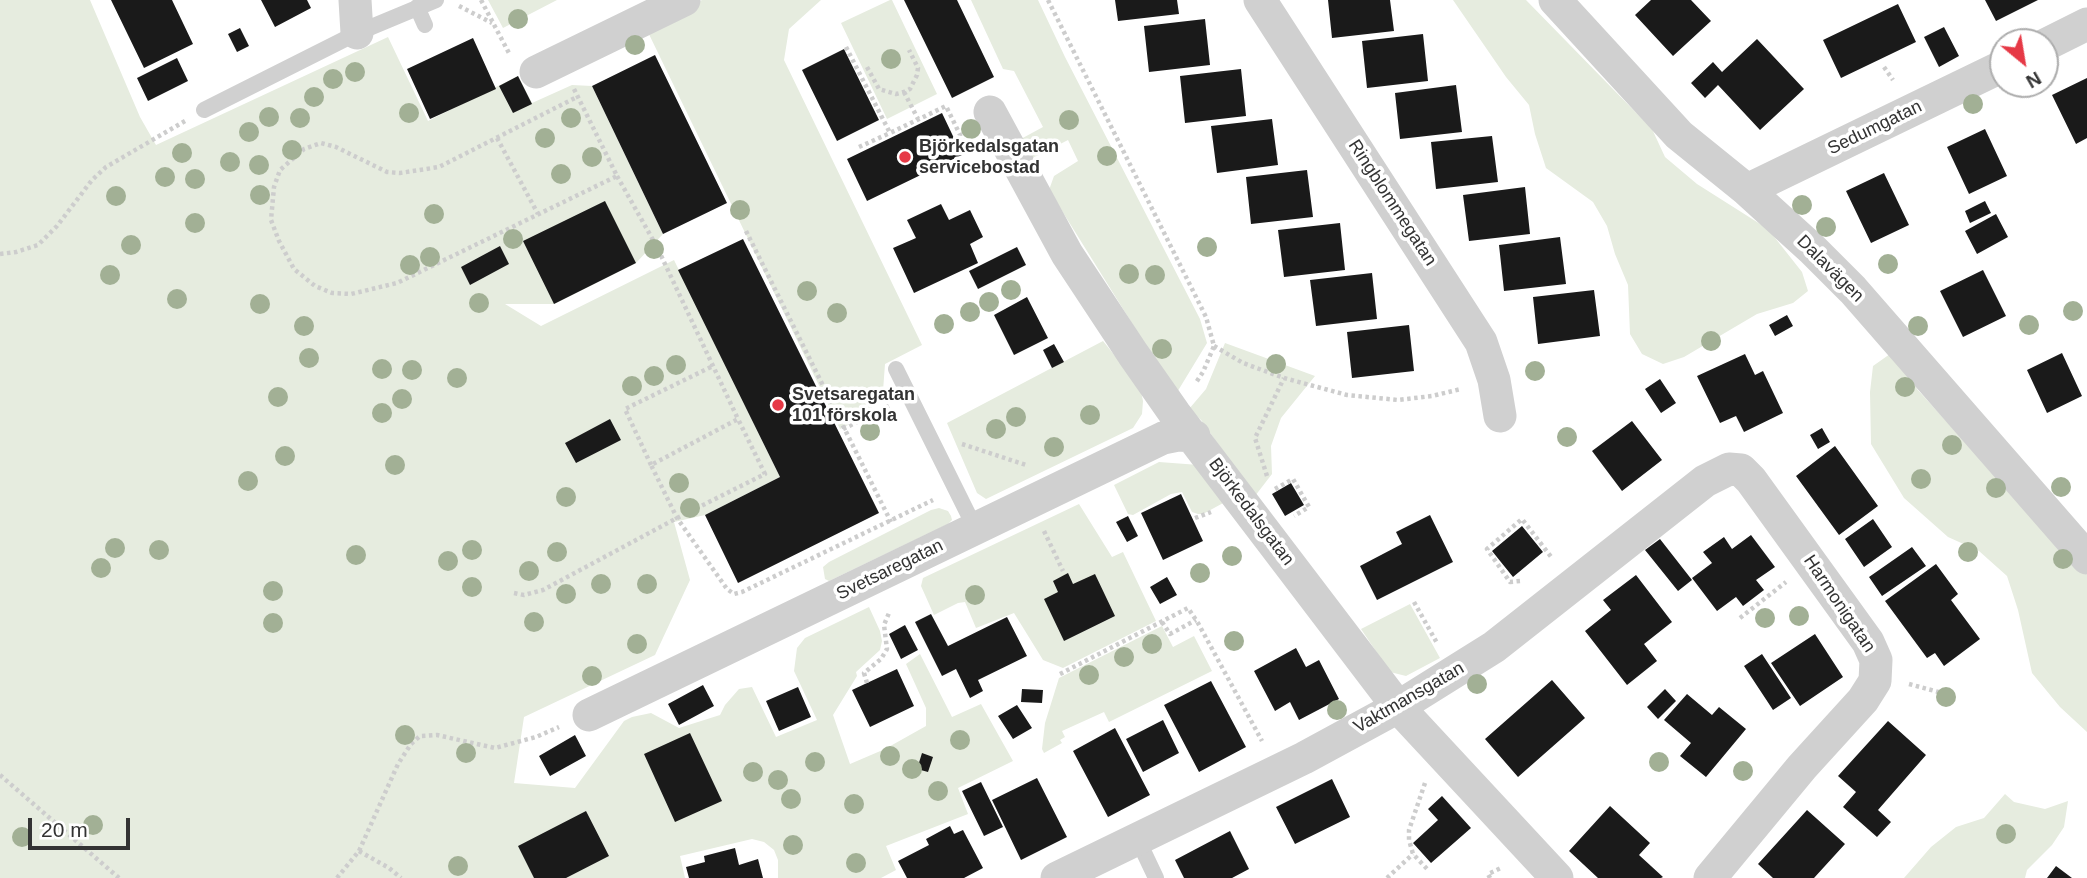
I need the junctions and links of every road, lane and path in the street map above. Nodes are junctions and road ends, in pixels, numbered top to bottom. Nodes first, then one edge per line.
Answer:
1 (355, 0) edge
2 (481, 0) edge
3 (684, 0) edge
4 (1048, 0) edge
5 (1260, 0) edge
6 (1555, 0) edge
7 (444, 2) edge
8 (417, 7) junction
9 (492, 23) junction
10 (2087, 24) edge
11 (425, 25) dead end
12 (357, 33) junction
13 (2059, 38) edge
14 (846, 47) dead end
15 (909, 51) dead end
16 (867, 67) dead end
17 (536, 72) joint
18 (1989, 73) edge
19 (872, 79) junction
20 (864, 83) junction
21 (572, 85) dead end
22 (904, 92) junction
23 (578, 96) junction
24 (204, 110) joint
25 (918, 119) junction
26 (996, 123) joint
27 (890, 133) junction
28 (497, 138) junction
29 (859, 147) dead end
30 (617, 176) junction
31 (1747, 190) junction
32 (538, 214) junction
33 (746, 231) dead end
34 (0, 254) edge
35 (1214, 346) junction
36 (713, 366) junction
37 (896, 369) dead end
38 (1284, 378) junction
39 (1432, 396) dead end
40 (1500, 416) dead end
41 (738, 419) junction
42 (862, 420) dead end
43 (1184, 425) junction
44 (843, 429) junction
45 (929, 435) junction
46 (651, 465) junction
47 (1729, 469) joint
48 (1074, 481) junction
49 (1261, 486) dead end
50 (956, 489) junction
51 (1030, 502) junction
52 (677, 518) junction
53 (891, 522) junction
54 (975, 528) junction
55 (2087, 558) edge
56 (1811, 562) junction
57 (1543, 567) dead end
58 (1063, 570) dead end
59 (1523, 580) dead end
60 (514, 593) dead end
61 (1414, 602) dead end
62 (889, 613) dead end
63 (1740, 618) dead end
64 (1196, 620) junction
65 (1162, 622) junction
66 (1060, 674) dead end
67 (1452, 674) junction
68 (867, 683) dead end
69 (1398, 707) junction
70 (589, 715) joint
71 (1443, 757) junction
72 (1277, 771) junction
73 (0, 775) edge
74 (1138, 840) junction
75 (359, 851) junction
76 (1413, 854) junction
77 (1429, 871) dead end
78 (119, 878) edge
79 (337, 878) edge
80 (401, 878) edge
81 (1057, 878) edge
82 (1156, 878) edge
83 (1387, 878) edge
84 (1557, 878) edge
85 (1710, 878) edge

1 - 12 street
2 - 9 path
3 - 17 street
4 - 35 path
5 - 40 street, Ringblommegatan
6 - 31 street, Dalavägen
7 - 8 lane
7 - 9 path
8 - 11 lane
8 - 12 lane
9 - 17 path
10 - 13 street
12 - 24 lane
14 - 20 path
15 - 22 path
16 - 19 path
18 - 31 street, Sedumgatan
19 - 20 path
19 - 22 path
20 - 27 path
21 - 23 path
22 - 25 path
23 - 28 path
23 - 30 path
24 - 34 path
25 - 26 path
25 - 27 path
26 - 43 street, Björkedalsgatan
27 - 29 path
28 - 32 path
28 - 32 path
30 - 32 path
30 - 36 path
31 - 55 street, Dalavägen
33 - 44 path
35 - 38 path
35 - 43 path
36 - 41 path
36 - 46 path
37 - 45 lane
38 - 39 path
38 - 49 path
41 - 46 path
41 - 52 path
42 - 44 path
43 - 48 street, Svetsaregatan
43 - 69 street, Björkedalsgatan
44 - 53 path
45 - 48 path
45 - 50 lane
46 - 52 path
47 - 56 street, Harmonigatan
47 - 67 street, Vaktmansgatan
48 - 51 street, Svetsaregatan
50 - 53 path
50 - 54 lane
51 - 54 street, Svetsaregatan
51 - 58 path
52 - 53 path
52 - 60 path
54 - 70 street, Svetsaregatan
56 - 63 path
56 - 85 street, Harmonigatan
57 - 59 path
61 - 67 path
62 - 68 path
64 - 65 path
64 - 65 path
64 - 72 path
65 - 66 path
67 - 69 street, Vaktmansgatan
69 - 71 street, Björkedalsgatan
69 - 72 street, Vaktmansgatan
70 - 75 path
71 - 76 path
71 - 84 street, Björkedalsgatan
72 - 74 street, Vaktmansgatan
73 - 78 path
74 - 81 street, Vaktmansgatan
74 - 82 lane
75 - 79 path
75 - 80 path
76 - 77 path
76 - 83 path

